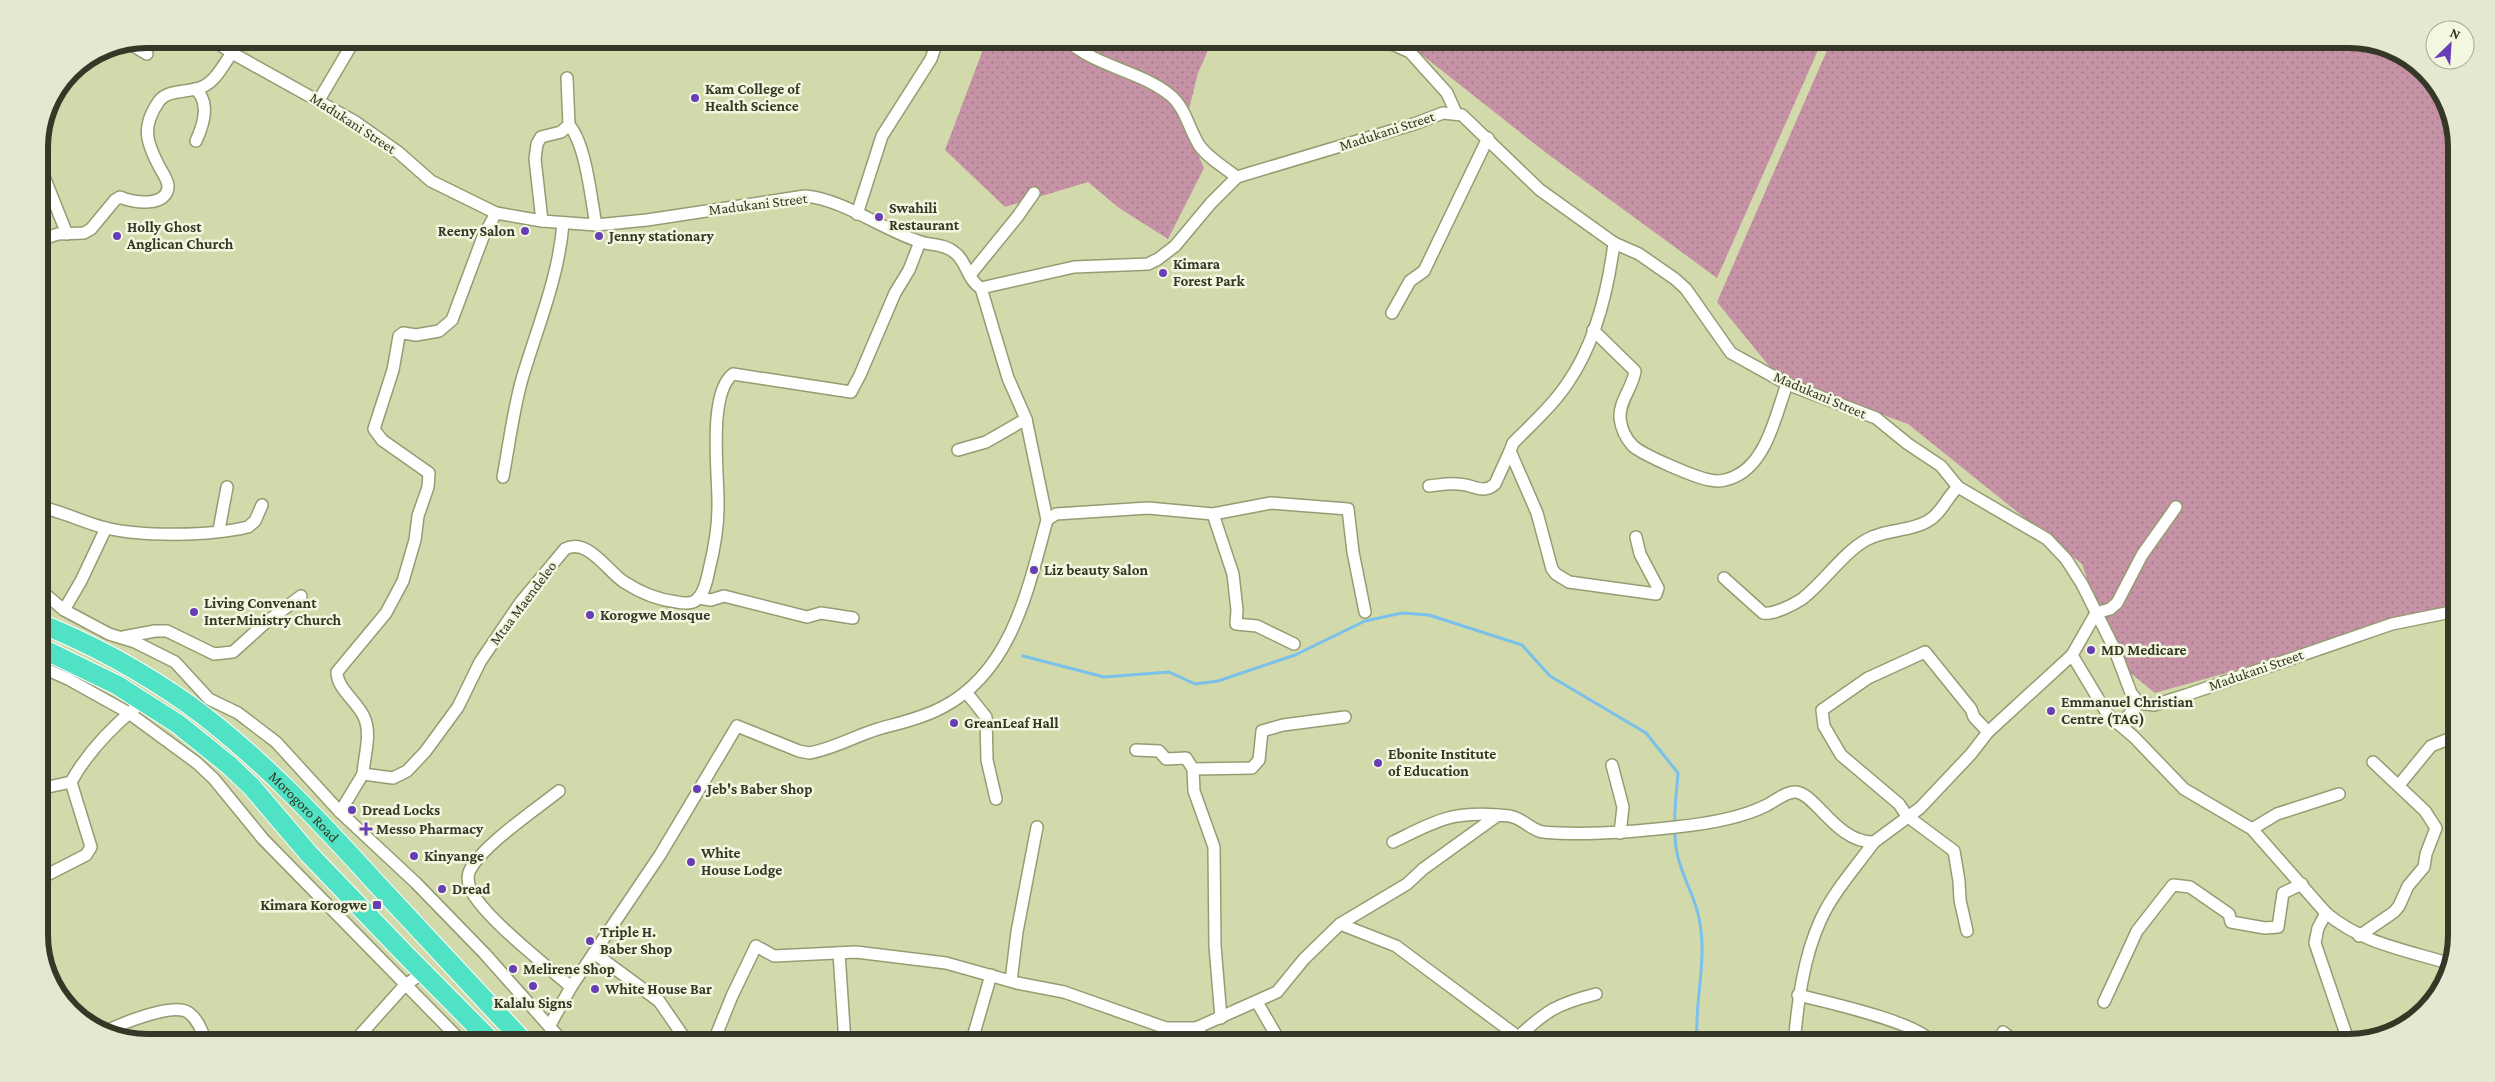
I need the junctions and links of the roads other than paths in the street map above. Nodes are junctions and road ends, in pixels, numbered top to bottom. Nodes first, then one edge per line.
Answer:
1 (137, 48) edge
2 (225, 48) edge
3 (350, 48) edge
4 (935, 48) edge
5 (1077, 48) edge
6 (1401, 48) edge
7 (232, 53) junction
8 (147, 54) dead end
9 (567, 78) dead end
10 (195, 89) junction
11 (319, 100) junction
12 (1456, 113) junction
13 (569, 125) junction
14 (1488, 138) junction
15 (196, 141) dead end
16 (1237, 177) junction
17 (48, 186) edge
18 (1034, 193) dead end
19 (496, 213) junction
20 (857, 214) junction
21 (542, 221) junction
22 (563, 223) junction
23 (596, 225) junction
24 (67, 234) junction
25 (48, 237) edge
26 (920, 242) junction
27 (1614, 243) junction
28 (970, 275) junction
29 (981, 288) junction
30 (1392, 313) dead end
31 (1594, 330) junction
32 (1788, 384) junction
33 (1026, 419) junction
34 (958, 450) dead end
35 (1510, 451) junction
36 (503, 477) dead end
37 (1429, 486) dead end
38 (227, 487) dead end
39 (1958, 487) junction
40 (262, 505) dead end
41 (2176, 507) dead end
42 (48, 510) edge
43 (1213, 514) junction
44 (1047, 520) junction
45 (106, 528) junction
46 (219, 530) junction
47 (1636, 537) dead end
48 (1724, 578) dead end
49 (301, 596) dead end
50 (48, 597) edge
51 (698, 598) junction
52 (64, 610) junction
53 (1365, 612) dead end
54 (2096, 613) junction
55 (2448, 613) edge
56 (853, 618) dead end
57 (48, 627) edge
58 (121, 638) junction
59 (1294, 644) dead end
60 (48, 651) edge
61 (2072, 655) junction
62 (48, 670) edge
63 (966, 692) junction
64 (2139, 703) junction
65 (136, 707) junction
66 (1345, 716) dead end
67 (2117, 723) junction
68 (1988, 732) junction
69 (2448, 739) edge
70 (1136, 750) dead end
71 (2374, 762) dead end
72 (1612, 765) dead end
73 (1193, 769) junction
74 (363, 774) junction
75 (71, 782) junction
76 (2400, 785) junction
77 (48, 787) edge
78 (559, 791) dead end
79 (2339, 794) dead end
80 (996, 799) dead end
81 (340, 812) junction
82 (1498, 815) junction
83 (1907, 816) junction
84 (1037, 827) dead end
85 (2252, 829) junction
86 (1620, 833) junction
87 (1393, 842) dead end
88 (1874, 842) junction
89 (48, 874) edge
90 (2302, 884) junction
91 (2326, 913) junction
92 (1340, 924) junction
93 (1967, 931) dead end
94 (2359, 936) junction
95 (839, 953) junction
96 (594, 954) junction
97 (2444, 962) edge
98 (423, 973) junction
99 (991, 975) junction
100 (1012, 981) junction
101 (405, 985) junction
102 (570, 987) junction
103 (1596, 994) dead end
104 (1798, 995) junction
105 (1257, 1002) junction
106 (2104, 1002) dead end
107 (1221, 1018) junction
108 (550, 1025) junction
109 (1196, 1028) junction
110 (113, 1029) edge
111 (2003, 1032) dead end
112 (203, 1034) edge
113 (360, 1034) edge
114 (454, 1034) edge
115 (484, 1034) edge
116 (517, 1034) edge
117 (557, 1034) edge
118 (682, 1034) edge
119 (717, 1034) edge
120 (844, 1034) edge
121 (974, 1034) edge
122 (1201, 1034) edge
123 (1276, 1034) edge
124 (1510, 1034) edge
125 (1525, 1034) edge
126 (1795, 1034) edge
127 (1920, 1034) edge
128 (2006, 1034) edge
129 (2346, 1034) edge

1 - 8 street
2 - 7 street, Madukani Street
3 - 11 street
4 - 20 street
5 - 16 street
6 - 12 street
7 - 10 street
7 - 11 street, Madukani Street
9 - 13 street
10 - 15 street
10 - 24 street
11 - 19 street, Madukani Street
12 - 14 street, Madukani Street
12 - 16 street, Madukani Street
13 - 21 street
13 - 23 street
14 - 27 street, Madukani Street
14 - 30 street
16 - 29 street, Madukani Street
17 - 24 street
18 - 28 street
19 - 21 street, Madukani Street
19 - 74 street
20 - 23 street, Madukani Street
20 - 26 street, Madukani Street
21 - 22 street, Madukani Street
22 - 23 street, Madukani Street
22 - 36 street
24 - 25 street
26 - 28 street, Madukani Street
26 - 51 street
27 - 31 street
27 - 32 street, Madukani Street
28 - 29 street, Madukani Street
29 - 33 street
31 - 32 street
31 - 35 street
32 - 39 street, Madukani Street
33 - 34 street
33 - 44 street
35 - 37 street
35 - 47 street
38 - 46 street
39 - 48 street
39 - 54 street, Madukani Street
40 - 46 street
41 - 54 street
42 - 45 street
43 - 44 street
43 - 53 street
43 - 59 street
44 - 63 street
45 - 46 street
45 - 52 street
49 - 58 street
50 - 52 street
51 - 56 street
51 - 74 street, Mtaa Maendeleo
52 - 58 street
54 - 61 street
54 - 64 street, Madukani Street
55 - 64 street, Madukani Street
57 - 116 highway, Morogoro Road
58 - 81 street
60 - 65 highway, Morogoro Road
61 - 67 street
61 - 68 street
62 - 65 street
63 - 80 street
63 - 96 street
64 - 67 street
65 - 75 street
65 - 98 highway, Morogoro Road
65 - 101 street
66 - 73 street
67 - 85 street
68 - 83 street
68 - 83 street
69 - 76 street
70 - 73 street
71 - 76 street
72 - 86 street
73 - 107 street
74 - 81 street
75 - 77 street
75 - 89 street
76 - 94 street
78 - 102 street
79 - 85 street
81 - 108 street
82 - 86 street
82 - 87 street
82 - 92 street
83 - 88 street
83 - 93 street
84 - 100 street
85 - 90 street
86 - 88 street
88 - 104 street
90 - 91 street
90 - 106 street
91 - 94 street
91 - 129 street
92 - 105 street
92 - 124 street
94 - 97 street
95 - 99 street
95 - 119 street
95 - 120 street
96 - 102 street
96 - 118 street
98 - 101 street
98 - 115 highway, Morogoro Road
99 - 100 street
99 - 121 street
100 - 109 street
101 - 113 street
101 - 114 street
102 - 108 street
103 - 125 street
104 - 126 street
104 - 127 street
105 - 107 street
105 - 123 street
107 - 109 street
108 - 117 street
109 - 122 street
110 - 112 street
111 - 128 street

